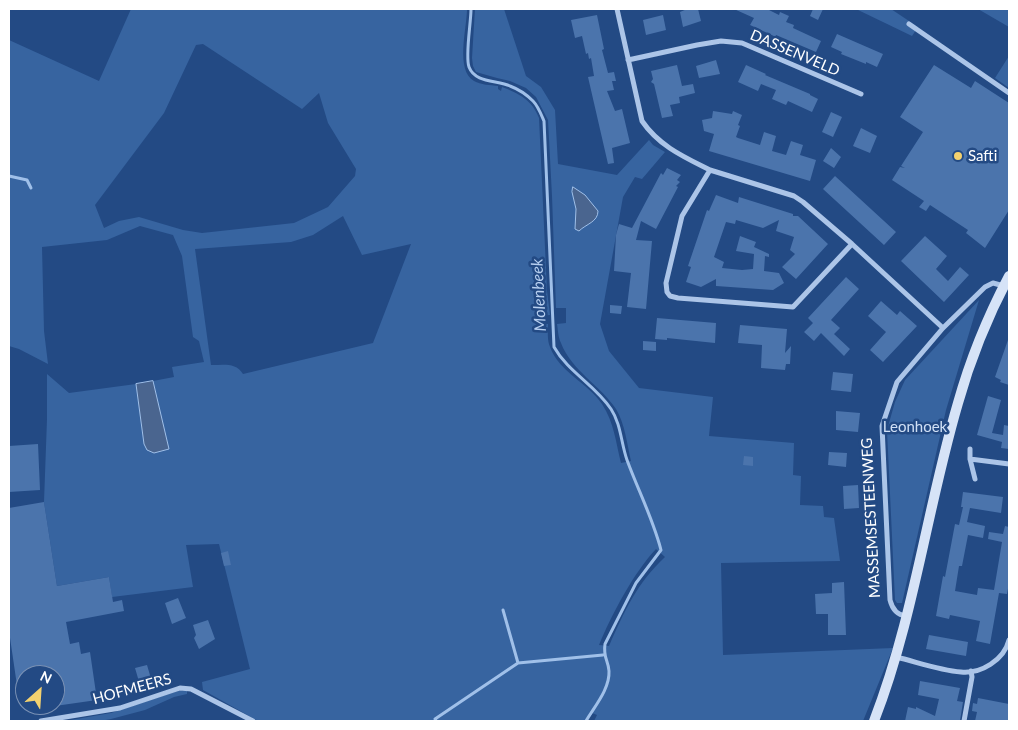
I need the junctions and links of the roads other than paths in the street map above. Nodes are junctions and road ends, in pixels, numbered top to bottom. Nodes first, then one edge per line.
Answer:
1 (617, 9) edge
2 (909, 24) dead end
3 (628, 60) junction
4 (1009, 93) edge
5 (861, 94) dead end
6 (710, 170) junction
7 (852, 244) junction
8 (1007, 281) edge
9 (943, 328) junction
10 (970, 449) dead end
11 (970, 459) junction
12 (1009, 464) edge
13 (975, 479) dead end
14 (906, 616) junction
15 (1009, 640) edge
16 (896, 657) junction
17 (971, 672) junction
18 (41, 721) edge
19 (253, 721) edge
20 (874, 721) edge
21 (964, 721) edge

1 - 3 street
2 - 4 street
3 - 5 street, DASSENVELD
3 - 6 street
6 - 7 street
6 - 7 street
7 - 9 street
8 - 9 street, MASSEMSESTEENWEG
8 - 14 main road, MASSEMSESTEENWEG
9 - 14 street, MASSEMSESTEENWEG
10 - 11 street
11 - 12 street
11 - 13 street
14 - 16 main road, MASSEMSESTEENWEG
15 - 17 street
16 - 17 street
16 - 20 main road, MASSEMSESTEENWEG
17 - 21 street
18 - 19 street, HOFMEERS

